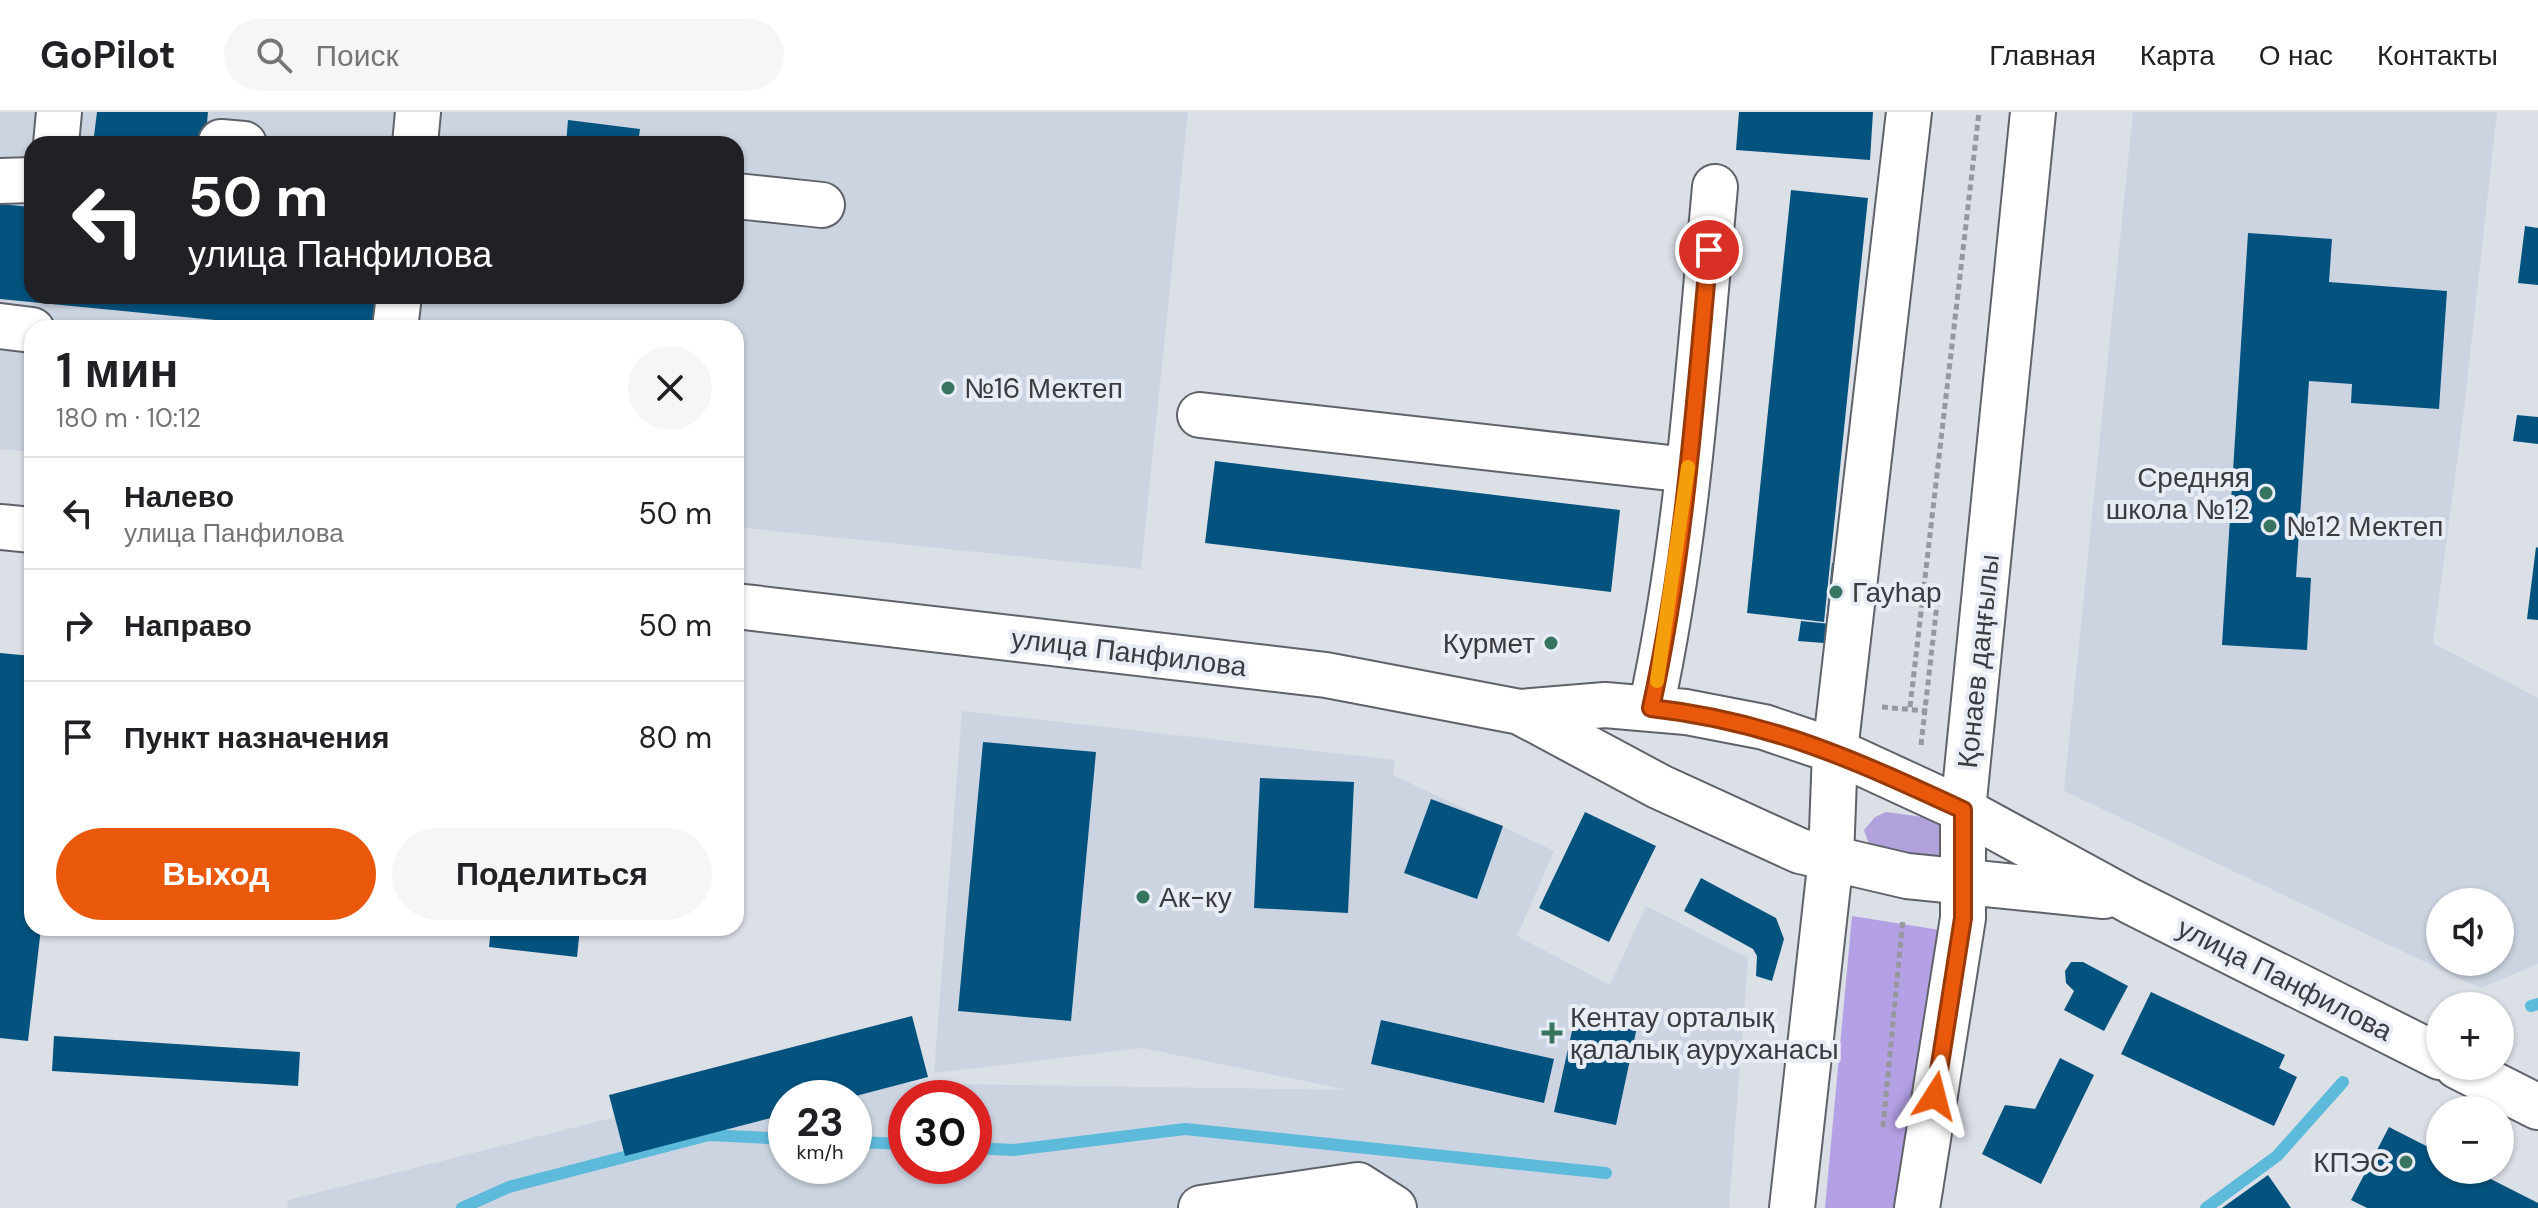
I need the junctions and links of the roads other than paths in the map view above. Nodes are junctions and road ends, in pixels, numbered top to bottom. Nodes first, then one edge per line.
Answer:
1 (59, 112) edge
2 (418, 112) edge
3 (1909, 112) edge
4 (2033, 112) edge
5 (57, 136) edge
6 (416, 136) edge
7 (24, 180) edge
8 (0, 181) edge
9 (1715, 187) dead end
10 (744, 197) edge
11 (822, 205) dead end
12 (0, 326) edge
13 (24, 329) edge
14 (1200, 415) dead end
15 (1688, 470) junction
16 (0, 527) edge
17 (24, 529) edge
18 (744, 607) edge
19 (1651, 708) junction
20 (1520, 712) junction
21 (1835, 751) junction
22 (1963, 810) junction
23 (1831, 858) junction
24 (1964, 881) junction
25 (2130, 901) junction
26 (2426, 1050) edge
27 (2485, 1080) edge
28 (2538, 1107) edge
29 (1201, 1208) edge
30 (1394, 1208) edge
31 (1792, 1208) edge
32 (1917, 1208) edge

1 - 5 street
2 - 6 street
3 - 21 street
4 - 22 street, Қонаев даңғылы
7 - 8 street
9 - 15 street
10 - 11 street
12 - 13 street
14 - 15 street
15 - 19 street
16 - 17 street
18 - 20 street, улица Панфилова
19 - 20 street, улица Панфилова
19 - 21 street, улица Панфилова
20 - 23 street, улица Панфилова
21 - 22 street, улица Панфилова
21 - 23 street
22 - 24 street, Қонаев даңғылы
22 - 25 street, улица Панфилова
23 - 24 street, улица Панфилова
23 - 31 street
24 - 25 street, улица Панфилова
24 - 32 street, Қонаев даңғылы
25 - 26 street, улица Панфилова
27 - 28 street
29 - 30 street

